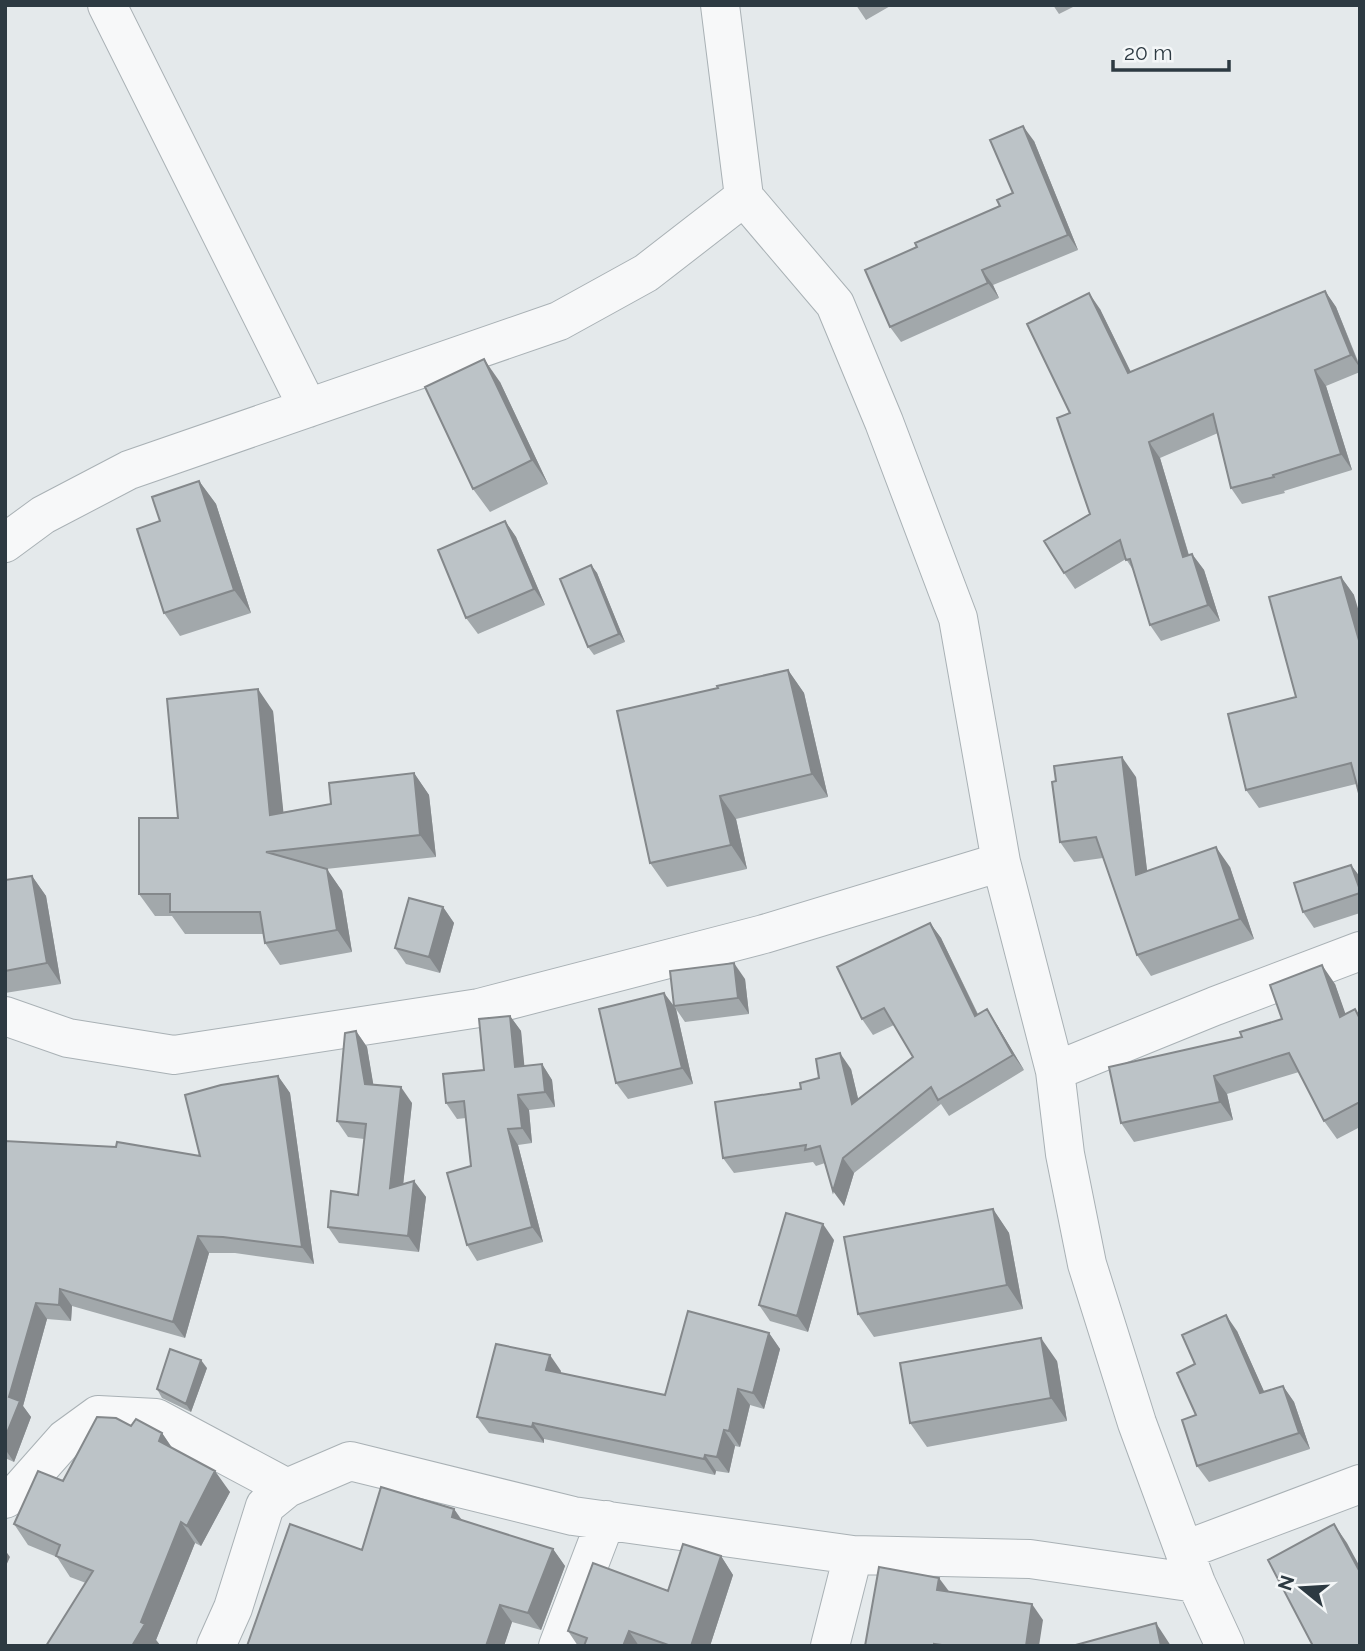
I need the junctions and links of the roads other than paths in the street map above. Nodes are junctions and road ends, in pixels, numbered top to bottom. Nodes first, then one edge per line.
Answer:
1 (107, 5) edge
2 (720, 5) edge
3 (744, 197) junction
4 (308, 408) junction
5 (5, 543) edge
6 (1001, 862) junction
7 (1360, 951) edge
8 (5, 1016) edge
9 (1055, 1071) junction
10 (1360, 1484) edge
11 (287, 1488) junction
12 (5, 1499) edge
13 (606, 1520) junction
14 (853, 1555) junction
15 (1191, 1567) junction
16 (216, 1646) edge
17 (558, 1646) edge
18 (830, 1646) edge
19 (1225, 1646) edge

1 - 4 street
2 - 3 street
3 - 4 street
3 - 6 street
4 - 5 street
6 - 8 street
6 - 9 street
7 - 9 street
9 - 15 street
10 - 15 street
11 - 12 street
11 - 13 street
11 - 16 street
13 - 14 street
13 - 17 street
14 - 15 street
14 - 18 street
15 - 19 street

